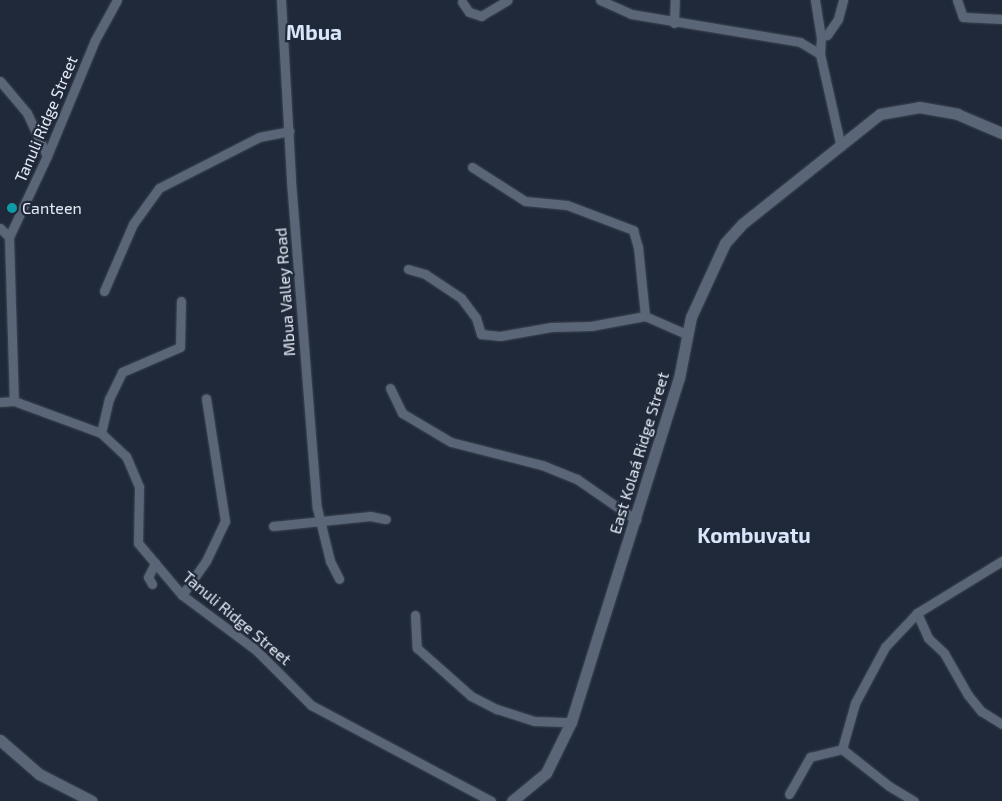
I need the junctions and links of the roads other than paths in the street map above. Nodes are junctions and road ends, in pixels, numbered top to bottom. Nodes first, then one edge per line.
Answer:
1 (117, 0) edge
2 (281, 0) edge
3 (508, 0) edge
4 (600, 0) edge
5 (675, 0) edge
6 (814, 0) edge
7 (843, 0) edge
8 (957, 0) edge
9 (462, 2) dead end
10 (1002, 19) edge
11 (674, 23) junction
12 (821, 36) junction
13 (820, 54) junction
14 (0, 81) edge
15 (290, 131) junction
16 (1002, 134) edge
17 (841, 147) junction
18 (47, 156) junction
19 (472, 167) dead end
20 (0, 228) edge
21 (9, 237) junction
22 (408, 269) dead end
23 (104, 291) dead end
24 (182, 301) dead end
25 (645, 316) junction
26 (688, 335) junction
27 (390, 388) dead end
28 (206, 398) dead end
29 (14, 401) junction
30 (0, 402) edge
31 (101, 433) junction
32 (320, 519) junction
33 (386, 519) dead end
34 (636, 520) junction
35 (273, 526) dead end
36 (1002, 562) edge
37 (154, 563) junction
38 (339, 579) dead end
39 (152, 584) dead end
40 (182, 595) junction
41 (917, 613) junction
42 (415, 615) dead end
43 (571, 722) junction
44 (1002, 724) edge
45 (0, 740) edge
46 (842, 749) junction
47 (789, 794) dead end
48 (92, 801) edge
49 (491, 801) edge
50 (512, 801) edge
51 (914, 801) edge

1 - 18 street, Tanuli Ridge Street
2 - 15 street, Mbua Valley Road
3 - 9 street
4 - 11 street
5 - 11 street
6 - 12 street
7 - 12 street
8 - 10 street
11 - 13 street
12 - 13 street
13 - 17 street
14 - 18 street
15 - 23 street
15 - 32 street, Mbua Valley Road
16 - 17 street, East Kolaá Ridge Street
17 - 26 street, East Kolaá Ridge Street
18 - 21 street, Tanuli Ridge Street
19 - 25 street
20 - 21 street
21 - 29 street, Tanuli Ridge Street
22 - 25 street
24 - 31 street
25 - 26 street
26 - 34 street, East Kolaá Ridge Street
27 - 34 street
28 - 40 street
29 - 30 street
29 - 31 street, Tanuli Ridge Street
31 - 37 street, Tanuli Ridge Street
32 - 33 street
32 - 35 street
32 - 38 street, Mbua Valley Road
34 - 43 street, East Kolaá Ridge Street
36 - 41 street
37 - 39 street
37 - 40 street, Tanuli Ridge Street
40 - 49 street, Tanuli Ridge Street
41 - 44 street
41 - 46 street
42 - 43 street
43 - 50 street, East Kolaá Ridge Street
45 - 48 street
46 - 47 street
46 - 51 street

